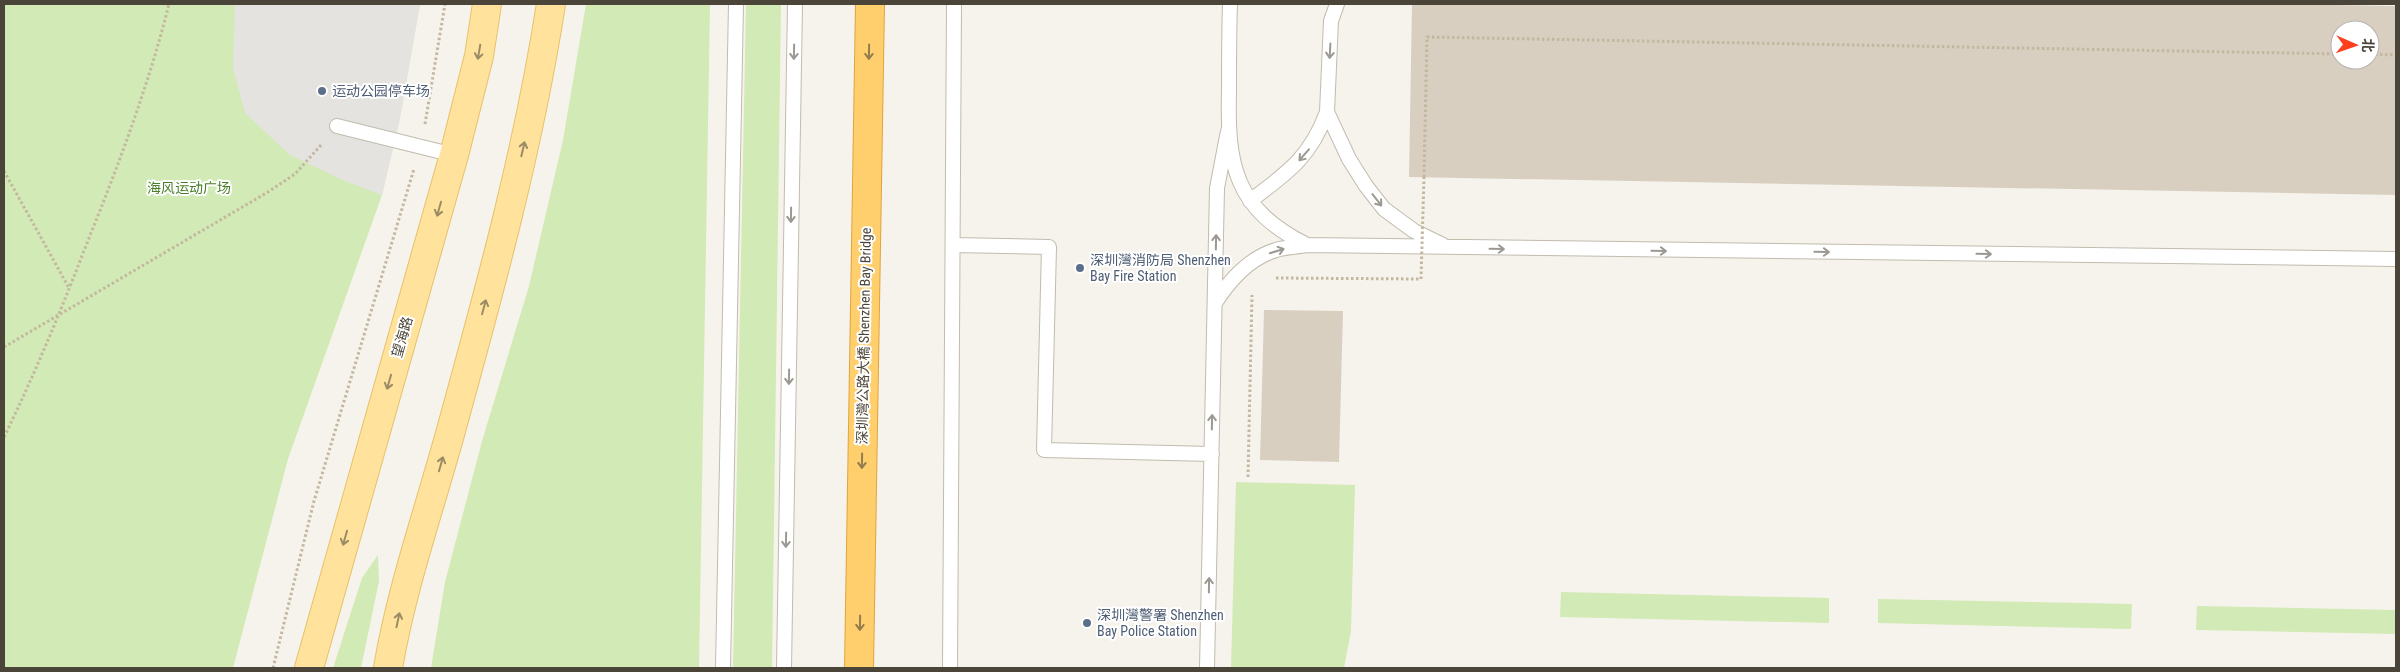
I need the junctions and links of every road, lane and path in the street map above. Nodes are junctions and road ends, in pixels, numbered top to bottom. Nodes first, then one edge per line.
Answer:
1 (169, 4) edge
2 (444, 4) edge
3 (487, 4) edge
4 (551, 4) edge
5 (736, 4) edge
6 (794, 4) edge
7 (870, 4) edge
8 (954, 4) edge
9 (1230, 4) edge
10 (1337, 4) edge
11 (2330, 54) edge
12 (2380, 54) edge
13 (2396, 55) edge
14 (1327, 112) junction
15 (337, 126) joint
16 (1228, 131) junction
17 (421, 146) junction
18 (454, 155) junction
19 (4, 171) edge
20 (1250, 201) junction
21 (953, 245) junction
22 (1307, 245) junction
23 (1448, 248) junction
24 (2396, 259) edge
25 (1271, 278) dead end
26 (1252, 287) dead end
27 (69, 288) junction
28 (1215, 303) junction
29 (59, 316) junction
30 (4, 347) edge
31 (4, 437) edge
32 (1212, 454) junction
33 (1248, 477) dead end
34 (272, 668) edge
35 (309, 668) edge
36 (388, 668) edge
37 (724, 668) edge
38 (784, 668) edge
39 (859, 668) edge
40 (950, 668) edge
41 (1207, 668) edge

1 - 27 path
2 - 17 path
3 -> 18 main road, 望海路
36 -> 4 main road
5 - 37 lane
6 -> 38 lane
7 -> 39 highway, 深圳灣公路大橋 Shenzhen Bay Bridge
8 - 21 lane
9 - 16 lane
10 -> 14 lane
11 - 25 path, bridge
12 - 13 path
14 -> 20 lane
14 -> 23 lane
15 - 17 lane
15 - 29 path
16 - 20 lane
28 -> 16 lane
17 - 18 lane
17 - 34 path
18 -> 35 main road, 望海路
19 - 27 path
20 - 22 lane
21 - 32 lane
21 - 40 lane
22 - 23 lane
28 -> 22 lane
23 -> 24 lane
26 - 33 path
27 - 29 path
32 -> 28 lane
29 - 30 path
29 - 31 path
41 -> 32 lane

